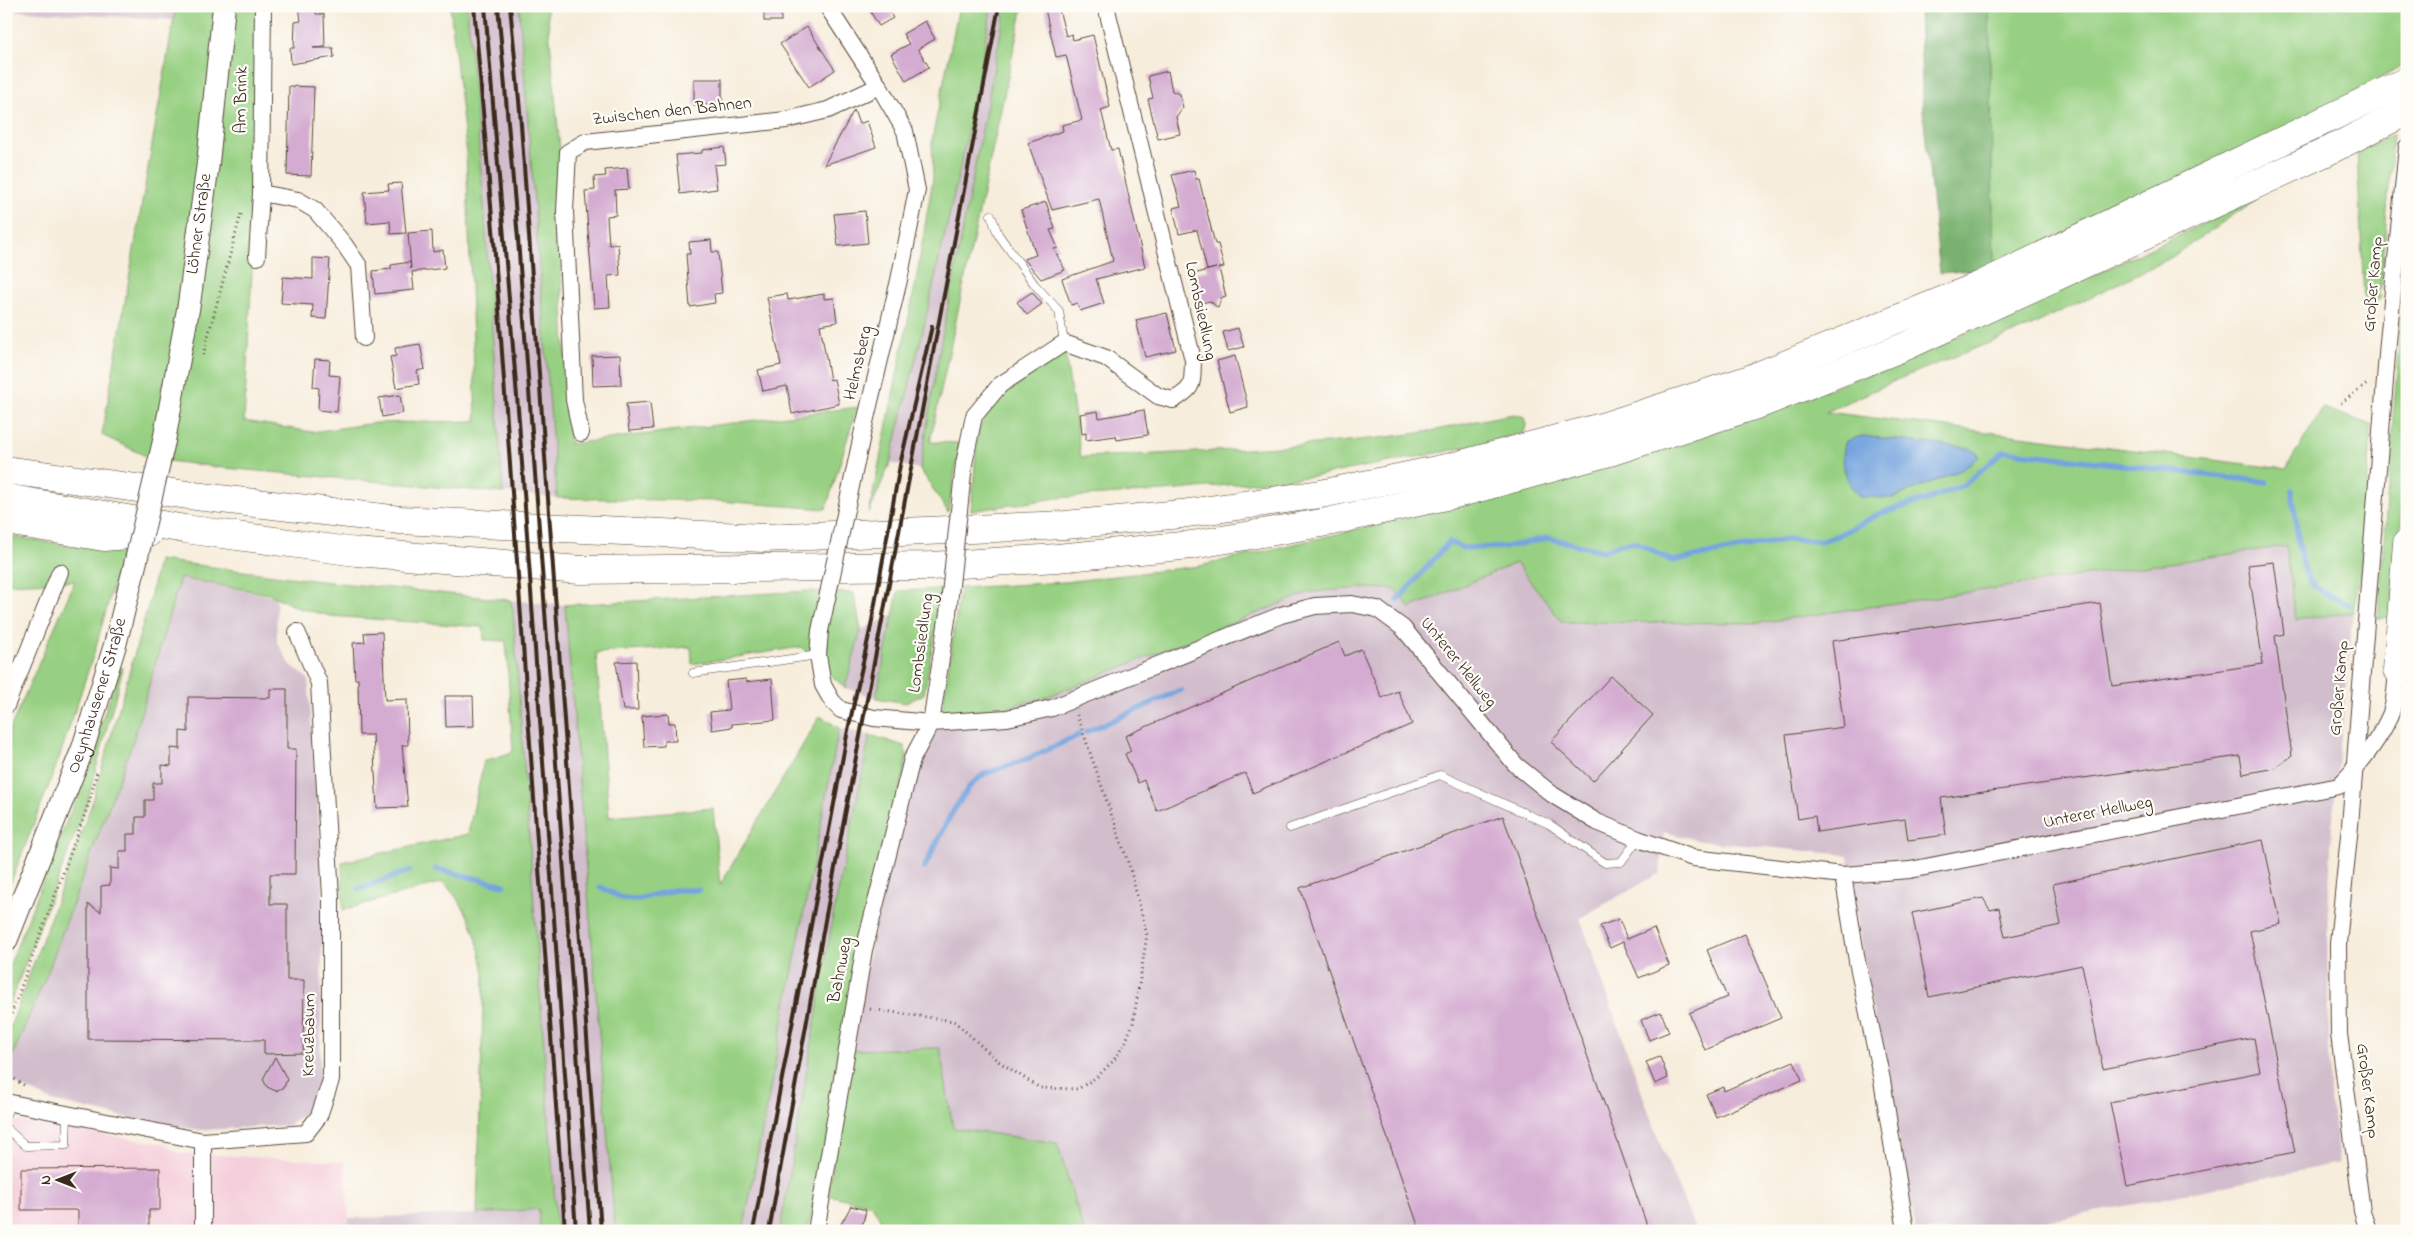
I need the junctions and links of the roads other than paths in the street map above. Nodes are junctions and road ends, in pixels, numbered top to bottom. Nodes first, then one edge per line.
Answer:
1 (224, 6) edge
2 (264, 6) edge
3 (827, 6) edge
4 (1106, 6) edge
5 (2401, 84) edge
6 (879, 86) junction
7 (2400, 114) edge
8 (2407, 147) edge
9 (261, 193) junction
10 (991, 215) dead end
11 (257, 257) dead end
12 (364, 338) dead end
13 (1064, 343) junction
14 (582, 433) dead end
15 (164, 441) joint
16 (6, 470) edge
17 (6, 498) edge
18 (6, 521) edge
19 (185, 529) junction
20 (2407, 542) edge
21 (60, 572) dead end
22 (297, 632) dead end
23 (818, 655) junction
24 (2402, 670) edge
25 (693, 673) dead end
26 (6, 706) edge
27 (874, 718) joint
28 (931, 723) junction
29 (2354, 770) junction
30 (1290, 828) dead end
31 (1638, 839) junction
32 (1843, 875) junction
33 (6, 941) edge
34 (8, 1107) edge
35 (67, 1114) junction
36 (6, 1128) edge
37 (203, 1141) junction
38 (203, 1231) edge
39 (816, 1231) edge
40 (1906, 1231) edge
41 (2368, 1231) edge

1 - 15 main road, Löhner Straße
2 - 9 street, Am Brink
3 - 6 street, Helmsberg
4 - 13 street, Lombsiedlung
5 - 16 highway
6 - 14 street, Zwischen den Bahnen
6 - 23 street, Helmsberg, bridge
7 - 19 highway
8 - 29 street, Großer Kamp
9 - 11 street, Am Brink
9 - 12 street
10 - 13 lane
13 - 28 street, Lombsiedlung, bridge
15 - 33 main road, Oeynhausener Straße, bridge
17 - 19 highway
18 - 19 highway
20 - 24 highway
21 - 26 street
22 - 37 street, Kreuzbaum
23 - 25 lane
23 - 27 street, Helmsberg
24 - 29 street, Unterer Hellweg
27 - 28 street, Unterer Hellweg
28 - 31 street, Unterer Hellweg
28 - 39 street, Bahnweg
29 - 32 street, Unterer Hellweg
29 - 41 street, Großer Kamp
30 - 31 lane
31 - 32 street, Unterer Hellweg
32 - 40 street
34 - 35 street, Kreuzbaum
35 - 36 lane
35 - 37 street, Kreuzbaum
37 - 38 street

